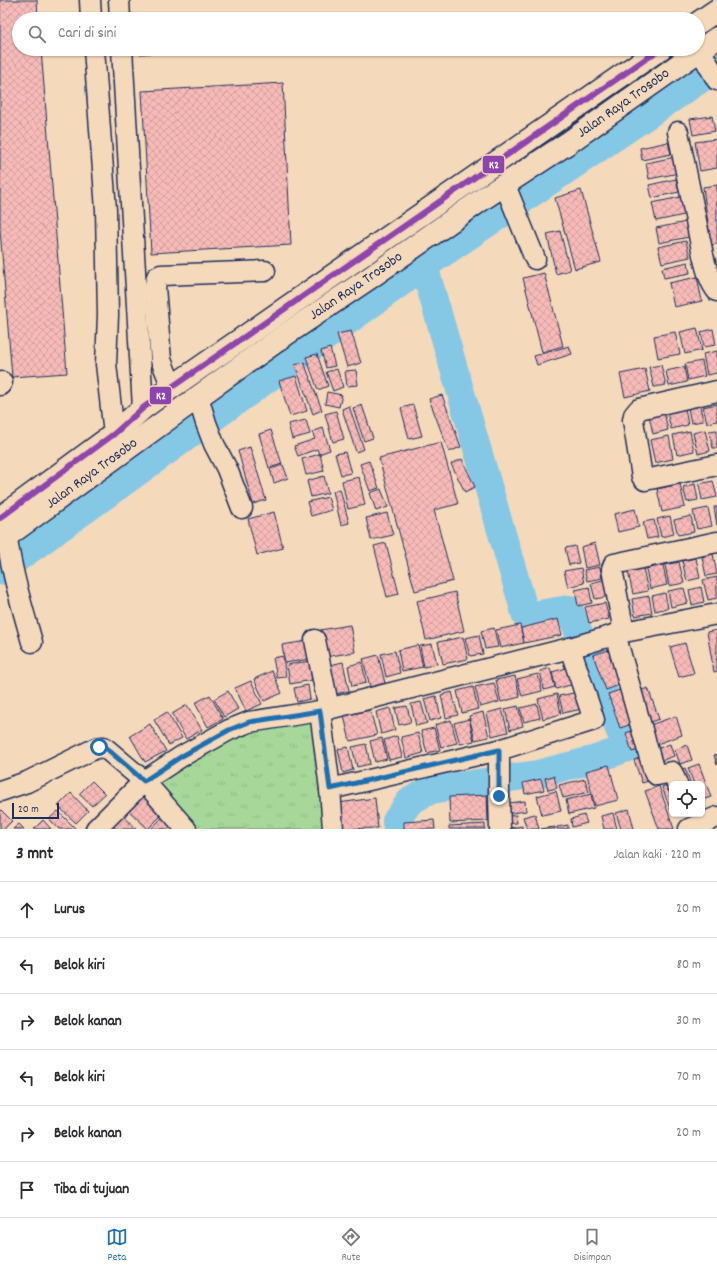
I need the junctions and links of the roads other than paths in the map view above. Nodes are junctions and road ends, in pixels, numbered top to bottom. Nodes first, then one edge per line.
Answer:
1 (90, 0) edge
2 (119, 0) edge
3 (717, 10) edge
4 (91, 12) edge
5 (120, 12) edge
6 (705, 18) edge
7 (707, 48) edge
8 (95, 56) edge
9 (122, 56) edge
10 (650, 56) edge
11 (695, 56) edge
12 (717, 80) edge
13 (678, 132) dead end
14 (509, 197) junction
15 (535, 259) dead end
16 (265, 271) dead end
17 (717, 291) edge
18 (172, 388) junction
19 (717, 391) edge
20 (143, 408) junction
21 (202, 409) junction
22 (114, 434) junction
23 (717, 465) edge
24 (242, 508) dead end
25 (5, 538) edge
26 (717, 542) edge
27 (717, 614) edge
28 (619, 633) junction
29 (315, 640) dead end
30 (32, 642) dead end
31 (580, 644) junction
32 (324, 710) junction
33 (499, 753) junction
34 (144, 781) junction
35 (675, 781) edge
36 (330, 789) junction
37 (0, 791) edge
38 (717, 816) edge
39 (690, 823) edge
40 (96, 829) edge
41 (186, 829) edge
42 (333, 829) edge
43 (500, 829) edge

1 - 4 street
2 - 5 street
3 - 6 highway
7 - 12 street
8 - 22 street
9 - 20 street
10 - 18 highway, Jalan Raya Trosobo
11 - 14 highway, Jalan Raya Trosobo
13 - 17 street
14 - 15 street
14 - 21 highway, Jalan Raya Trosobo
16 - 18 street
18 - 20 highway, Jalan Raya Trosobo
19 - 23 street
20 - 22 highway, Jalan Raya Trosobo
21 - 24 street
21 - 25 highway, Jalan Raya Trosobo
22 - 25 highway, Jalan Raya Trosobo
25 - 30 street
26 - 28 street
27 - 28 street
28 - 31 street
28 - 35 street
29 - 32 street
31 - 32 street
31 - 33 street
32 - 34 street
32 - 36 street
33 - 36 street
33 - 43 street
34 - 37 street
34 - 40 street
34 - 41 street
36 - 42 street
38 - 39 street

